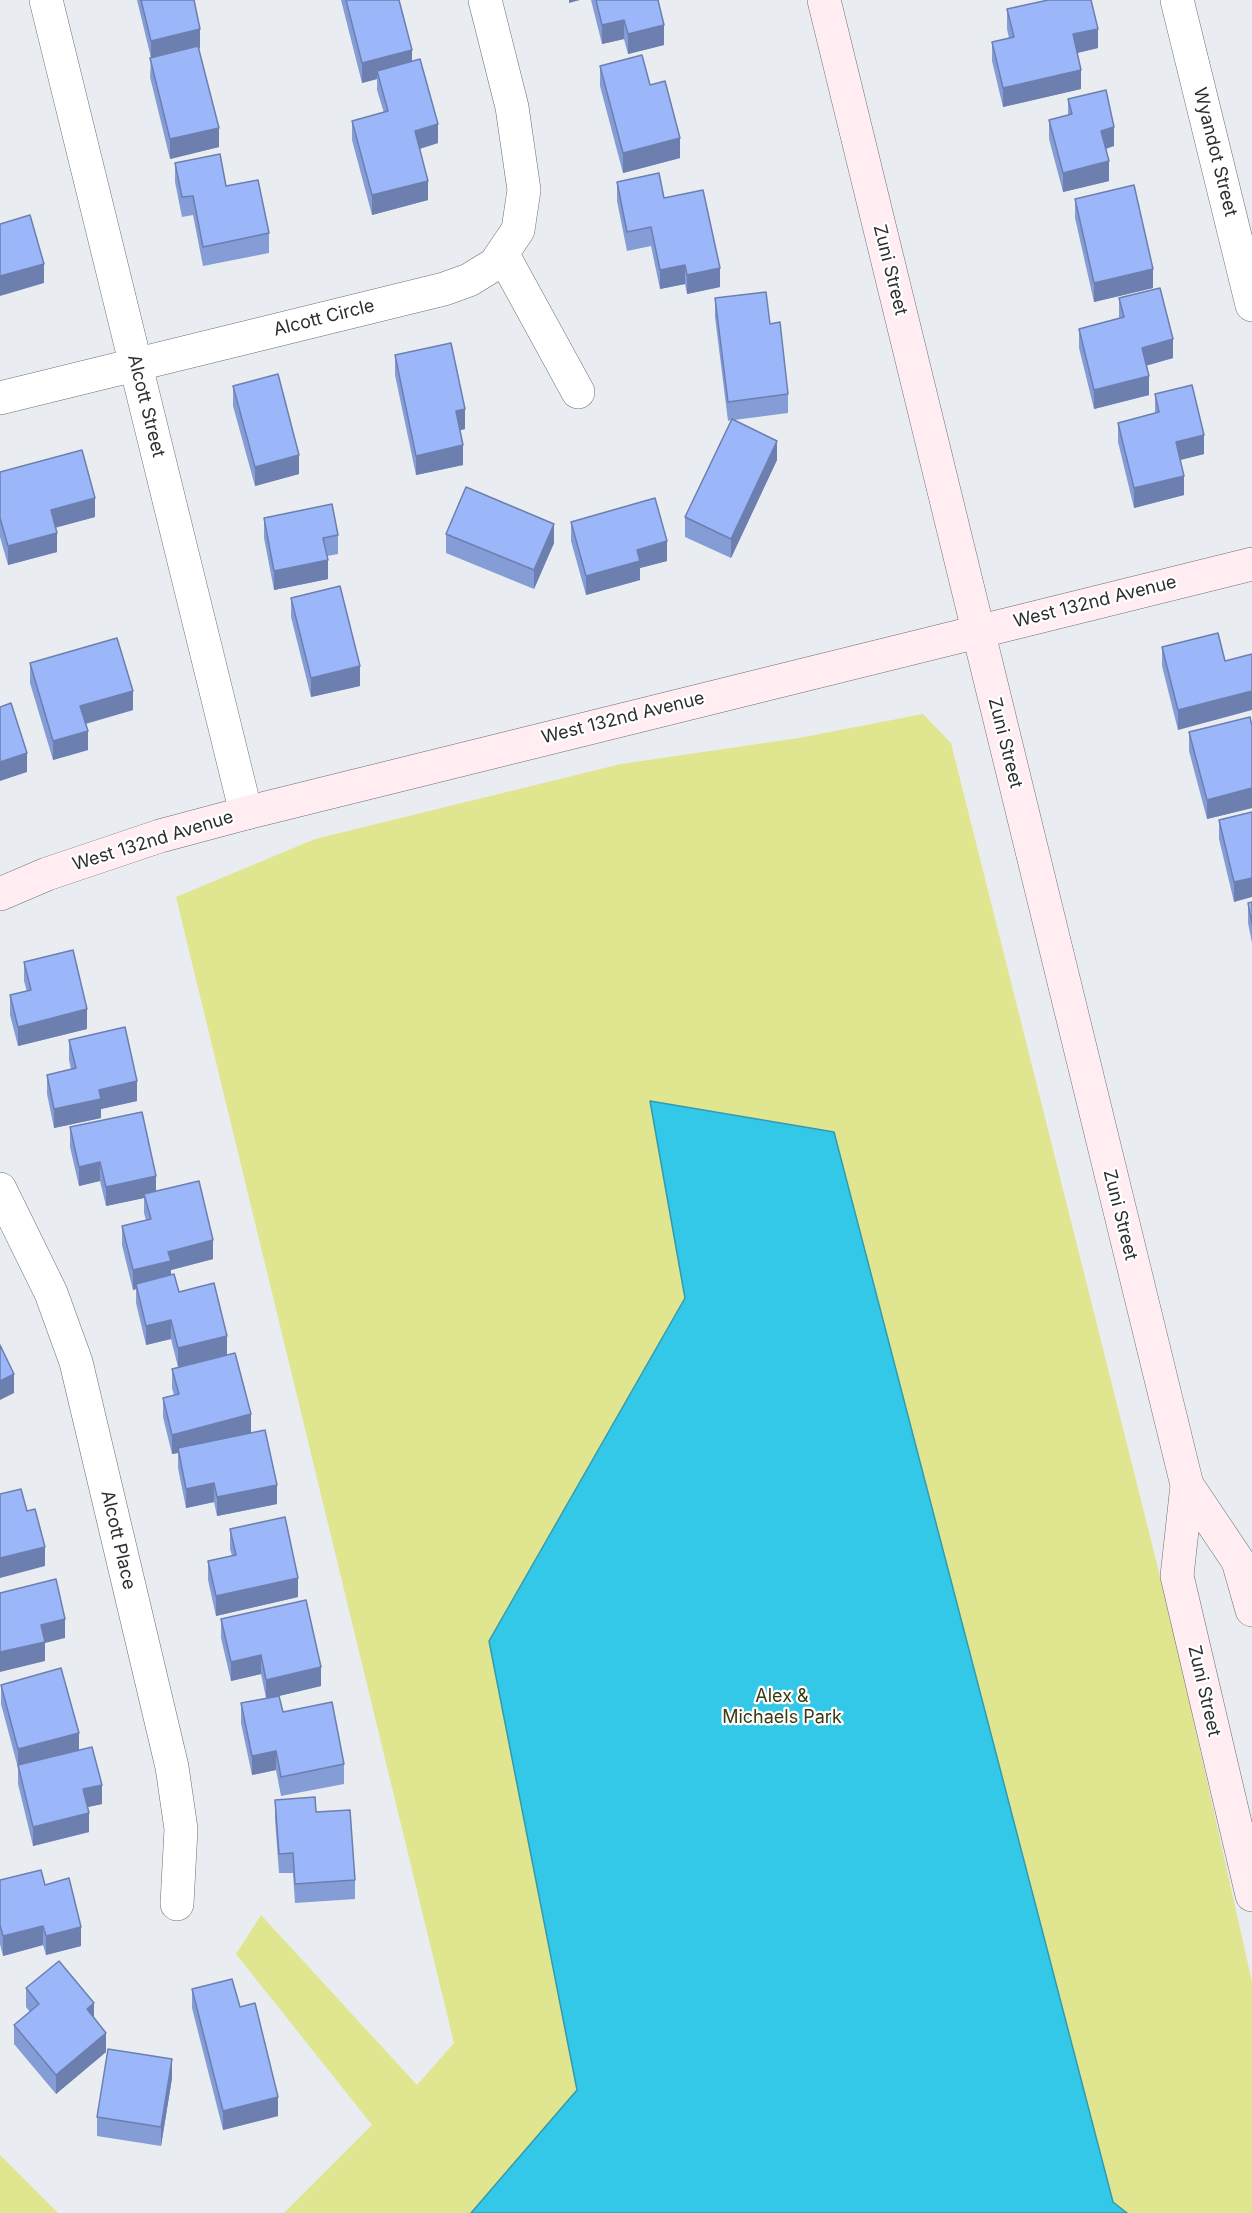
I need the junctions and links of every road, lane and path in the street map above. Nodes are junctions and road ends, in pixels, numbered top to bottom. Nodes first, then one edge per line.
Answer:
1 (46, 0) edge
2 (485, 0) edge
3 (824, 0) edge
4 (1177, 0) edge
5 (503, 255) junction
6 (1252, 305) edge
7 (135, 364) junction
8 (578, 392) dead end
9 (0, 398) edge
10 (1252, 564) edge
11 (977, 630) junction
12 (246, 813) junction
13 (0, 894) edge
14 (0, 1189) edge
15 (8, 1226) edge
16 (1186, 1485) junction
17 (1252, 1610) edge
18 (1252, 1895) edge
19 (177, 1904) dead end

1 - 7 street, Alcott Street
2 - 5 street, Alcott Circle
3 - 11 main road, Zuni Street
4 - 6 street, Wyandot Street
5 - 7 street, Alcott Circle
5 - 8 street
7 - 9 street, Alcott Circle
7 - 12 street, Alcott Street
10 - 11 main road, West 132nd Avenue
11 - 12 main road, West 132nd Avenue
11 - 16 main road, Zuni Street
12 - 13 main road, West 132nd Avenue
14 - 15 street, Alcott Place
15 - 19 street, Alcott Place
16 - 17 main road, Zuni Street
16 - 18 main road, Zuni Street

